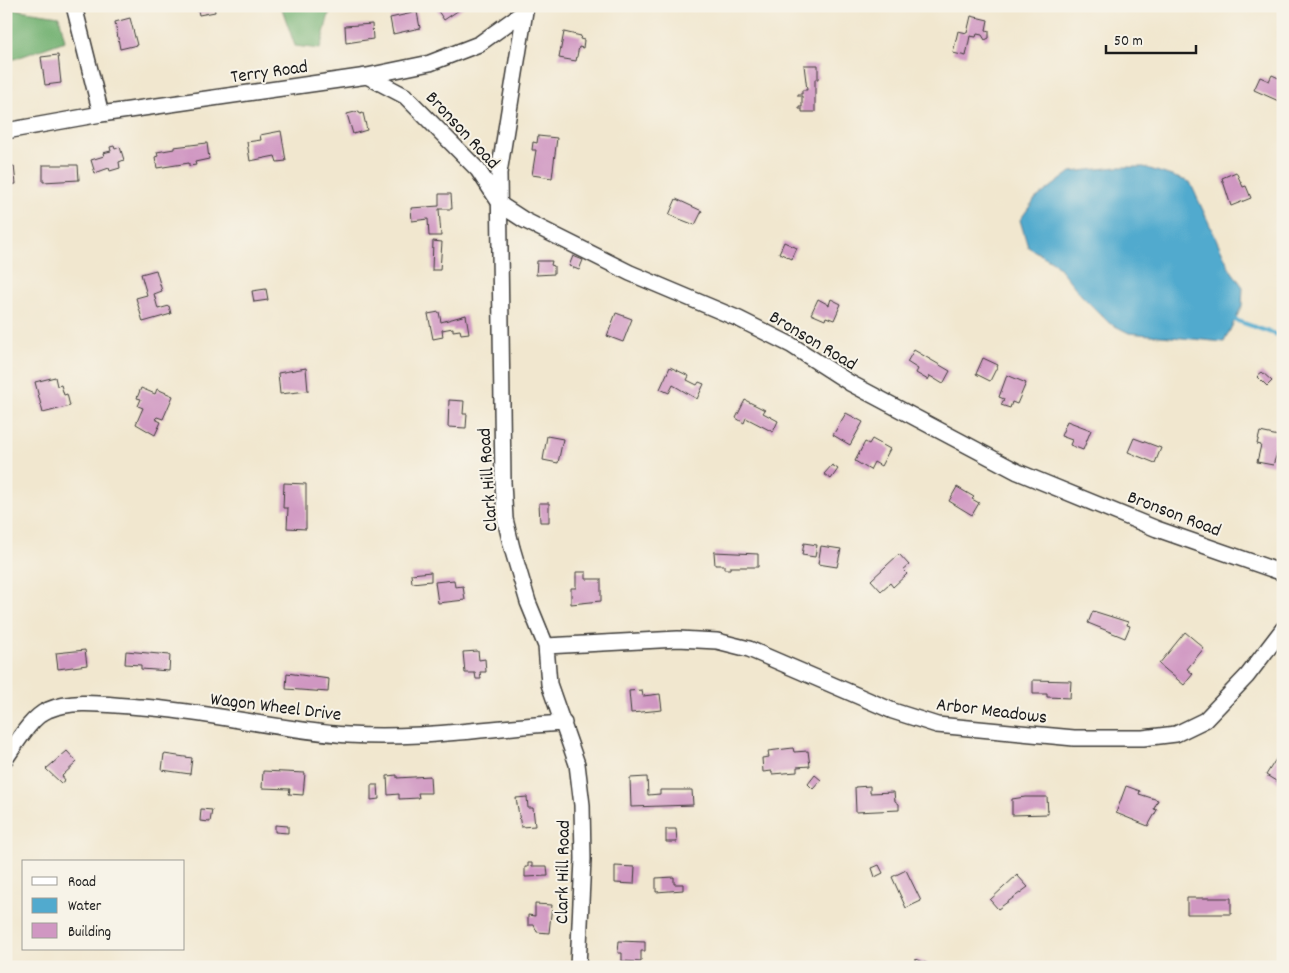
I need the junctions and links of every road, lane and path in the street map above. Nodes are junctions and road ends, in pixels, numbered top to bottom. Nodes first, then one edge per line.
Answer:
1 (74, 6) edge
2 (526, 8) edge
3 (367, 76) junction
4 (101, 114) junction
5 (6, 131) edge
6 (501, 205) junction
7 (1283, 573) edge
8 (1283, 629) edge
9 (546, 646) junction
10 (564, 724) junction
11 (6, 758) edge
12 (578, 967) edge

1 - 4 street
2 - 3 street, Terry Road
2 - 6 street, Clark Hill Road
3 - 4 street, Terry Road
3 - 6 street, Bronson Road
4 - 5 street, Terry Road
6 - 7 street, Bronson Road
6 - 9 street, Clark Hill Road
8 - 9 street, Arbor Meadows
9 - 10 street, Clark Hill Road
10 - 11 street, Wagon Wheel Drive
10 - 12 street, Clark Hill Road

